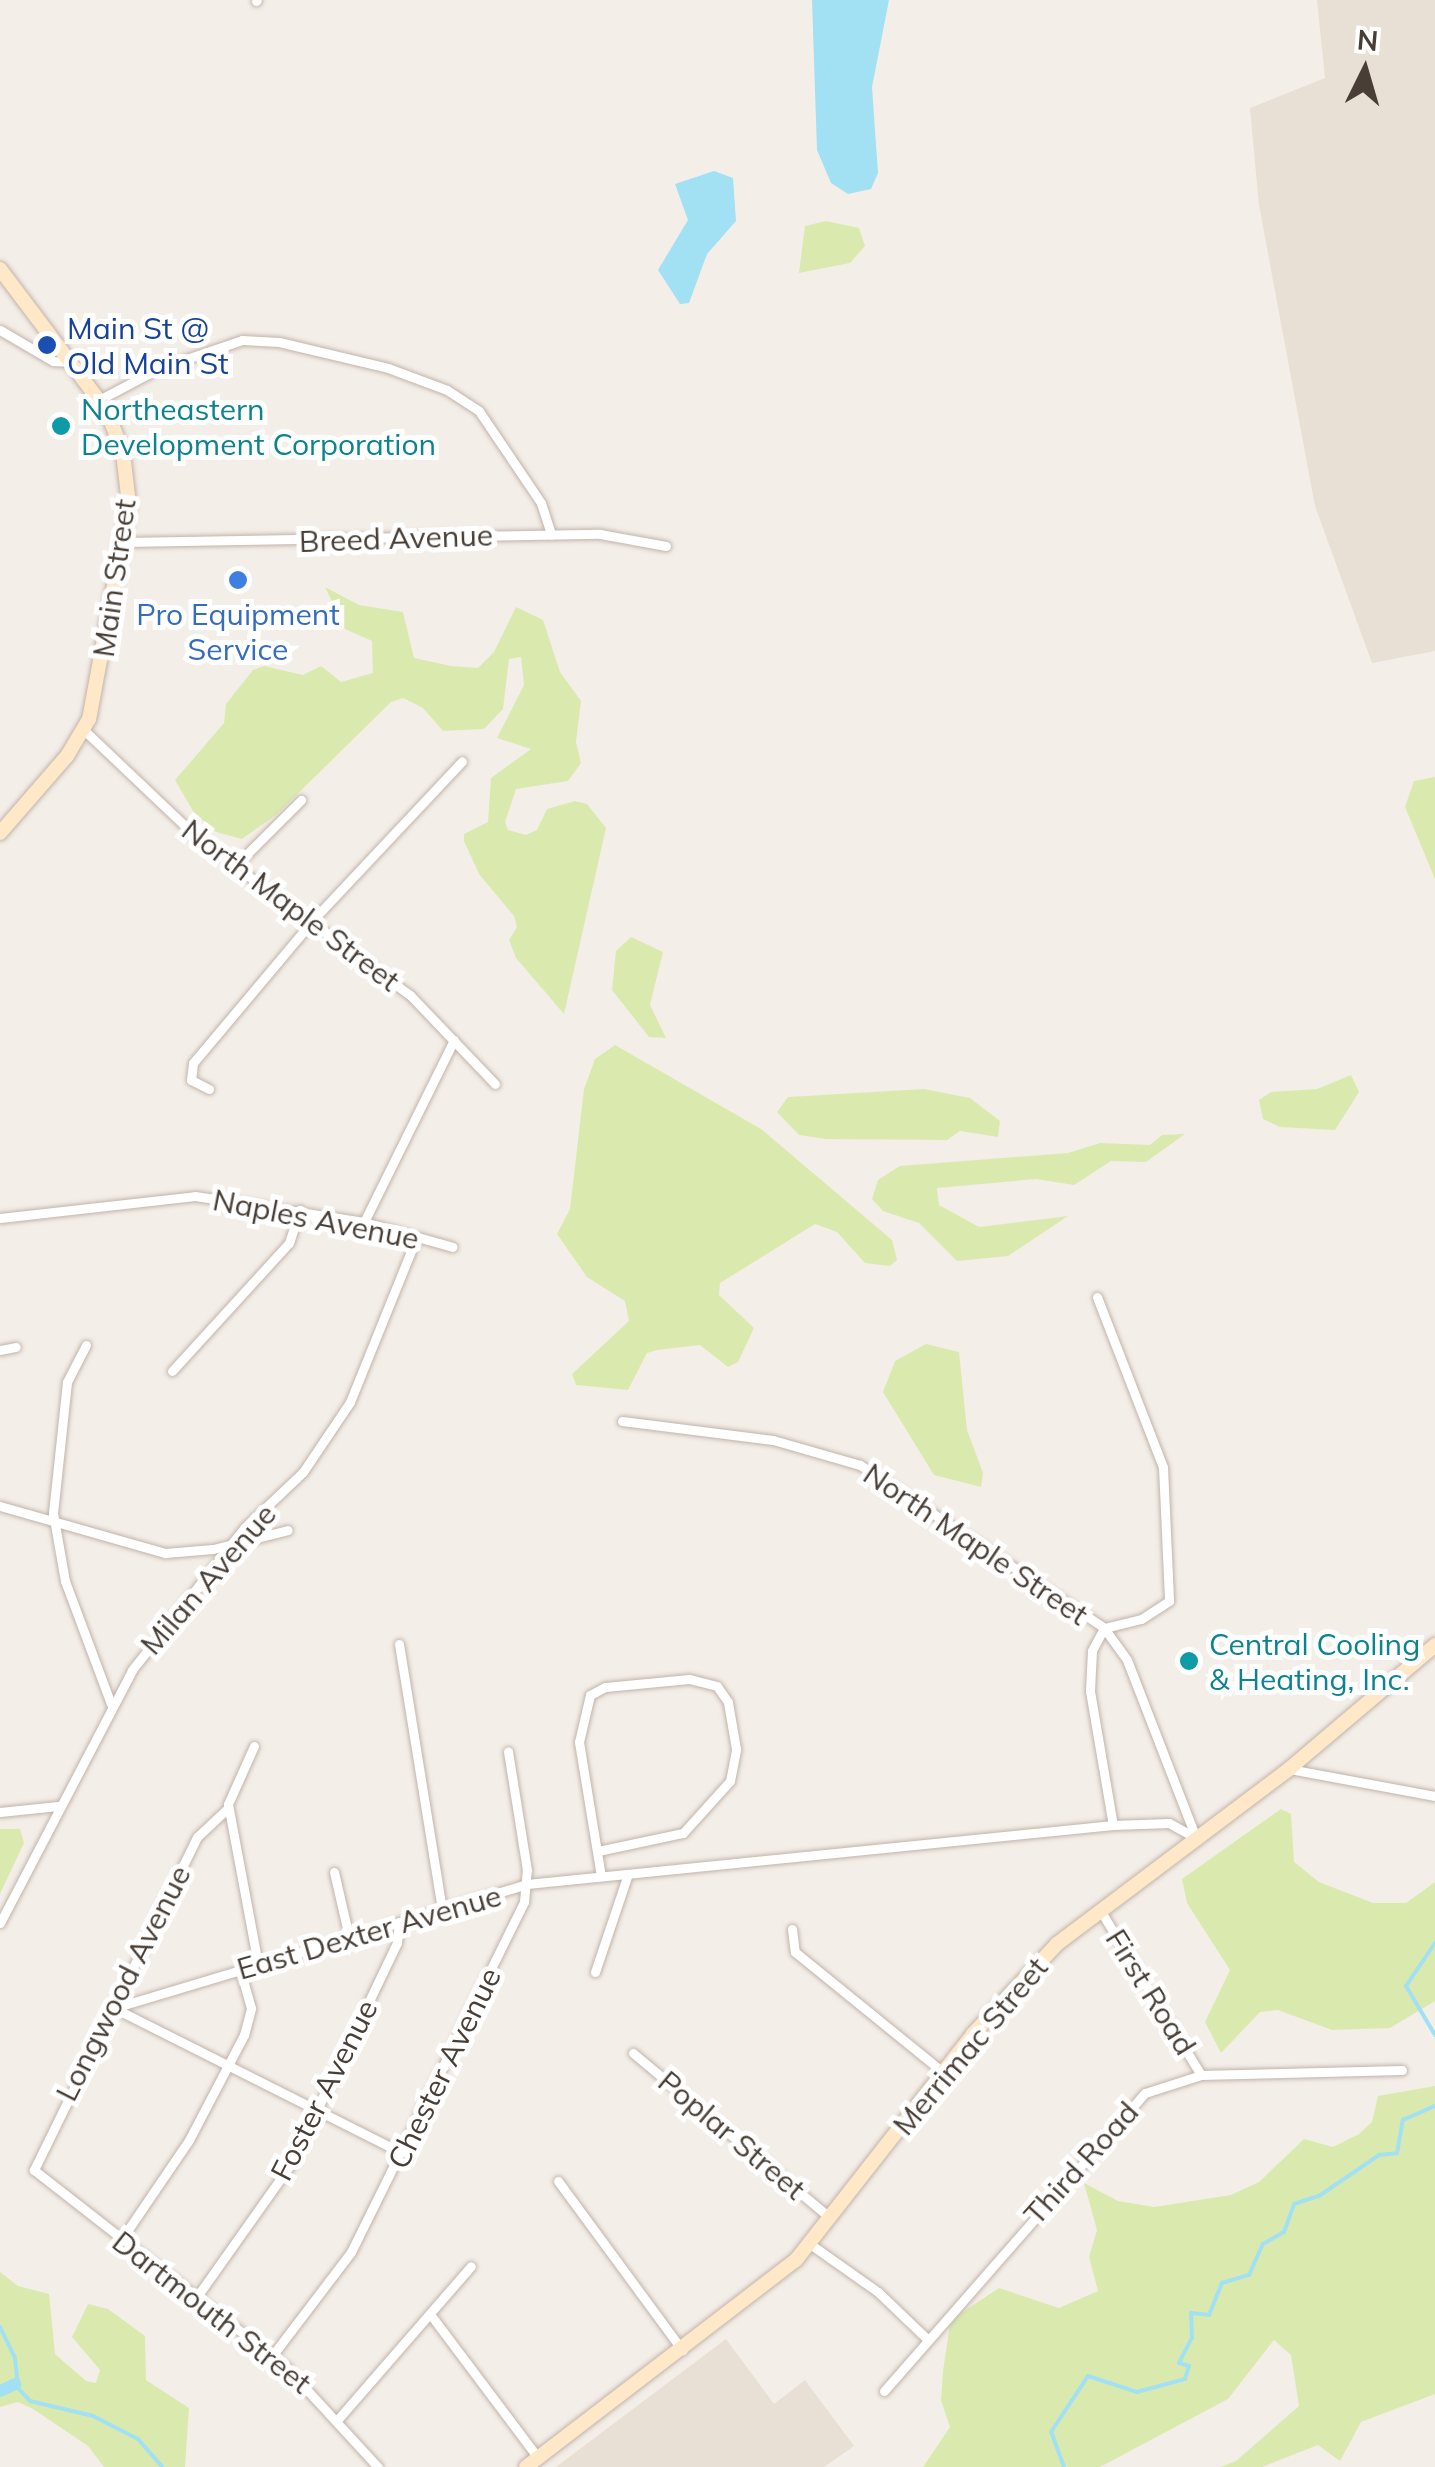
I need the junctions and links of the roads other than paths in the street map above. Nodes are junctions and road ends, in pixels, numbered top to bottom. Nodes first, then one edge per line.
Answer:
1 (0, 269) edge
2 (0, 330) edge
3 (73, 363) junction
4 (99, 400) junction
5 (551, 534) junction
6 (125, 542) junction
7 (666, 546) dead end
8 (84, 730) junction
9 (462, 761) dead end
10 (300, 800) dead end
11 (0, 833) edge
12 (234, 867) junction
13 (312, 921) junction
14 (454, 1040) junction
15 (495, 1084) dead end
16 (210, 1089) dead end
17 (300, 1210) junction
18 (0, 1218) edge
19 (364, 1222) junction
20 (416, 1239) junction
21 (453, 1247) dead end
22 (1097, 1297) dead end
23 (86, 1345) dead end
24 (16, 1347) dead end
25 (0, 1350) edge
26 (172, 1371) dead end
27 (622, 1421) dead end
28 (0, 1506) edge
29 (54, 1523) junction
30 (288, 1530) dead end
31 (230, 1545) junction
32 (1104, 1628) junction
33 (399, 1644) dead end
34 (1435, 1646) edge
35 (111, 1704) junction
36 (254, 1746) dead end
37 (508, 1752) dead end
38 (1289, 1769) junction
39 (1435, 1796) edge
40 (58, 1806) junction
41 (228, 1808) junction
42 (0, 1812) edge
43 (1112, 1825) junction
44 (1196, 1838) junction
45 (598, 1851) junction
46 (334, 1872) dead end
47 (628, 1874) junction
48 (601, 1876) junction
49 (527, 1884) junction
50 (442, 1910) junction
51 (1100, 1910) junction
52 (399, 1922) junction
53 (0, 1923) edge
54 (792, 1929) dead end
55 (349, 1937) junction
56 (258, 1965) junction
57 (240, 1970) junction
58 (596, 1972) dead end
59 (114, 2008) junction
60 (632, 2053) dead end
61 (230, 2066) junction
62 (1402, 2070) dead end
63 (944, 2073) junction
64 (1201, 2075) junction
65 (317, 2110) junction
66 (402, 2153) junction
67 (34, 2170) joint
68 (558, 2181) dead end
69 (831, 2219) junction
70 (121, 2240) junction
71 (810, 2244) junction
72 (471, 2266) dead end
73 (196, 2298) junction
74 (430, 2314) junction
75 (927, 2338) junction
76 (682, 2350) junction
77 (272, 2356) junction
78 (884, 2390) dead end
79 (339, 2418) junction
80 (532, 2463) edge
81 (378, 2467) edge

1 - 3 main road, Main Street
2 - 3 street
3 - 4 main road, Main Street
4 - 5 street
4 - 6 main road, Main Street
5 - 6 street, Breed Avenue
5 - 7 street, Breed Avenue
6 - 8 main road, Main Street
8 - 11 main road, Main Street
8 - 12 street, North Maple Street
9 - 13 street
10 - 12 street
12 - 13 street, North Maple Street
13 - 14 street, North Maple Street
13 - 16 street
14 - 15 street, North Maple Street
14 - 19 street
17 - 18 street, Naples Avenue
17 - 19 street, Naples Avenue
17 - 26 street
19 - 20 street, Naples Avenue
20 - 21 street, Naples Avenue
20 - 31 street, Milan Avenue
22 - 32 street
23 - 29 street
24 - 25 street
27 - 32 street, North Maple Street
28 - 29 street
29 - 31 street
29 - 35 street
30 - 31 street
31 - 35 street, Milan Avenue
32 - 43 street
32 - 44 street, North Maple Street
33 - 50 street
34 - 38 main road, Merrimac Street
35 - 40 street, Milan Avenue
36 - 41 street
37 - 49 street, Chester Avenue
38 - 39 street
38 - 44 main road, Merrimac Street
40 - 42 street
40 - 53 street, Milan Avenue
41 - 56 street
41 - 59 street, Longwood Avenue
43 - 44 street
43 - 47 street, East Dexter Avenue
44 - 51 main road, Merrimac Street
45 - 45 street
45 - 48 street
46 - 55 street
47 - 48 street, East Dexter Avenue
47 - 58 street
48 - 49 street, East Dexter Avenue
49 - 50 street, East Dexter Avenue
49 - 66 street, Chester Avenue
50 - 52 street, East Dexter Avenue
51 - 63 main road, Merrimac Street
51 - 64 street, First Road
52 - 55 street, East Dexter Avenue
52 - 65 street, Foster Avenue
54 - 63 street
55 - 56 street, East Dexter Avenue
56 - 57 street, East Dexter Avenue
57 - 59 street, East Dexter Avenue
57 - 61 street
59 - 61 street
59 - 67 street, Longwood Avenue
60 - 69 street, Poplar Street
61 - 65 street
61 - 70 street
62 - 64 street, Third Road
63 - 69 main road, Merrimac Street
64 - 75 street, Third Road
65 - 66 street
65 - 73 street, Foster Avenue
66 - 77 street, Chester Avenue
67 - 70 street, Dartmouth Street
68 - 76 street
69 - 71 main road, Merrimac Street
70 - 73 street, Dartmouth Street
71 - 75 street
71 - 76 main road, Merrimac Street
72 - 74 street
73 - 77 street, Dartmouth Street
74 - 79 street
74 - 80 street
75 - 78 street, Third Road
76 - 80 main road, Merrimac Street
77 - 79 street, Dartmouth Street
79 - 81 street, Dartmouth Street

